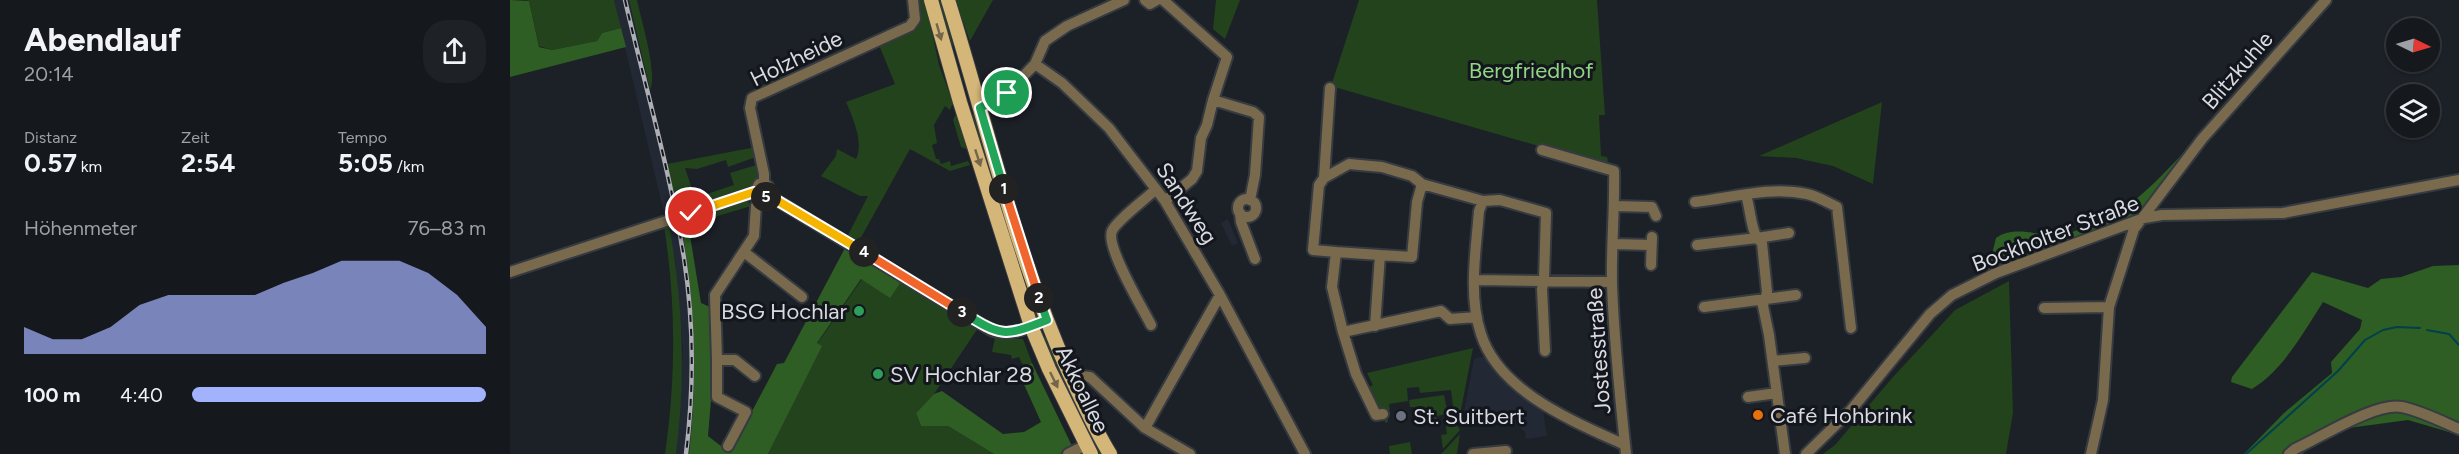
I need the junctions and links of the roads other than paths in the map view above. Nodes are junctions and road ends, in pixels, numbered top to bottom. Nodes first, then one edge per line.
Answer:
1 (913, 0) edge
2 (931, 0) edge
3 (948, 0) edge
4 (1124, 0) edge
5 (1145, 0) edge
6 (1157, 0) edge
7 (1163, 0) edge
8 (2326, 0) edge
9 (1035, 64) junction
10 (955, 85) junction
11 (1330, 88) dead end
12 (975, 91) junction
13 (1213, 100) junction
14 (960, 102) junction
15 (980, 108) junction
16 (1542, 150) dead end
17 (1324, 178) junction
18 (2459, 180) edge
19 (1422, 184) junction
20 (1156, 189) junction
21 (762, 195) junction
22 (1746, 195) junction
23 (1166, 201) junction
24 (1484, 201) junction
25 (1695, 202) dead end
26 (1615, 206) junction
27 (1653, 207) dead end
28 (2144, 218) junction
29 (1789, 233) dead end
30 (1757, 238) junction
31 (1614, 244) junction
32 (1697, 245) dead end
33 (744, 252) junction
34 (1336, 252) junction
35 (1380, 255) junction
36 (1255, 259) dead end
37 (1651, 265) dead end
38 (510, 272) edge
39 (1544, 279) junction
40 (1474, 280) junction
41 (1612, 282) junction
42 (1220, 295) junction
43 (1796, 295) dead end
44 (802, 297) dead end
45 (1765, 299) junction
46 (1704, 307) dead end
47 (2109, 307) junction
48 (2044, 308) dead end
49 (1477, 317) junction
50 (1047, 320) junction
51 (1151, 325) dead end
52 (1031, 326) junction
53 (1375, 326) junction
54 (1851, 328) dead end
55 (1343, 332) junction
56 (1545, 351) dead end
57 (1805, 357) dead end
58 (717, 360) junction
59 (1773, 361) junction
60 (1067, 367) junction
61 (755, 376) dead end
62 (1777, 393) junction
63 (1748, 397) dead end
64 (1383, 414) dead end
65 (1145, 428) junction
66 (2459, 429) edge
67 (728, 446) dead end
68 (1089, 450) edge
69 (1626, 450) edge
70 (1506, 451) dead end
71 (1068, 454) edge
72 (1110, 454) edge
73 (1190, 454) edge
74 (1305, 454) edge
75 (1473, 454) edge
76 (1785, 454) edge
77 (1806, 454) edge
78 (2091, 454) edge
79 (2289, 454) edge

1 - 21 street, Holzheide
2 -> 10 main road, Akkoallee
3 - 12 main road, Akkoallee
4 - 9 street
5 - 6 street
7 - 13 street
8 - 28 street, Blitzkuhle
9 - 15 street
9 - 20 street, Sandweg
10 - 12 main road, Akkoallee
10 - 14 main road, Akkoallee
11 - 17 street
12 - 15 main road, Akkoallee
13 - 23 street
13 - 36 street
14 - 15 main road
14 -> 52 main road, Akkoallee
15 - 50 main road, Akkoallee
16 - 26 street, Jostesstraße
17 - 19 street
17 - 34 street
18 - 28 street, Bockholter Straße
19 - 24 street
19 - 35 street
20 - 23 street, Sandweg
20 - 51 street
21 - 33 street
21 - 38 street, Holzheide
21 - 52 street
22 - 25 street
22 - 30 street
22 - 54 street
23 - 42 street, Sandweg
24 - 39 street
24 - 40 street
26 - 27 street
26 - 31 street, Jostesstraße
28 - 47 street, Blitzkuhle
28 - 77 street, Bockholter Straße
29 - 30 street
30 - 32 street
30 - 45 street
31 - 37 street
31 - 41 street, Jostesstraße
33 - 44 street
33 - 58 street
34 - 35 street
34 - 55 street
35 - 53 street
39 - 40 street
39 - 41 street
39 - 56 street
40 - 49 street
41 - 69 street, Jostesstraße
42 - 65 street
42 - 74 street, Sandweg
43 - 45 street
45 - 46 street
45 - 59 street
47 - 48 street
47 - 78 street, Blitzkuhle
49 - 53 street
49 - 69 street
50 - 52 street
50 - 60 main road, Akkoallee
52 -> 68 main road, Akkoallee
53 - 55 street
55 - 64 street
57 - 59 street
58 - 61 street
58 - 67 street
59 - 62 street
60 - 65 street
60 - 72 main road, Akkoallee
62 - 63 street
62 - 76 street
65 - 73 street
66 - 79 street
68 - 71 street
70 - 75 street

